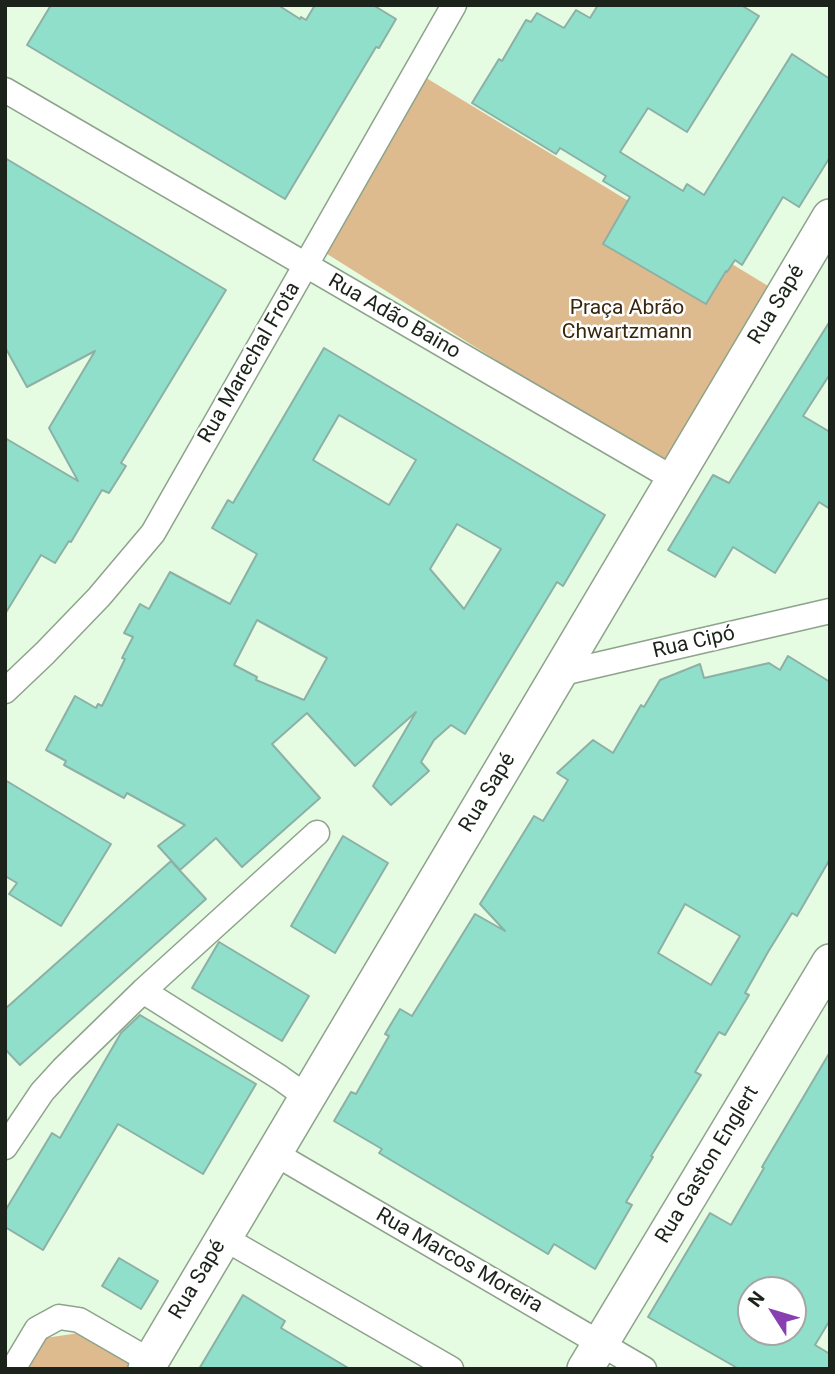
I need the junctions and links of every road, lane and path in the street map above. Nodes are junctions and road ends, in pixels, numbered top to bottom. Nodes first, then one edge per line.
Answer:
1 (454, 5) edge
2 (5, 90) edge
3 (830, 217) edge
4 (819, 249) edge
5 (305, 265) junction
6 (674, 479) junction
7 (830, 611) edge
8 (558, 674) junction
9 (5, 691) edge
10 (317, 833) dead end
11 (830, 962) edge
12 (143, 991) junction
13 (307, 1097) junction
14 (5, 1147) edge
15 (274, 1153) junction
16 (224, 1238) junction
17 (593, 1356) edge
18 (148, 1365) edge
19 (13, 1369) edge
20 (451, 1369) edge
21 (644, 1369) edge

1 - 5 street, Rua Marechal Frota
2 - 5 street, Rua Adão Baino
3 - 4 street, Rua Sapé
4 - 6 street, Rua Sapé
5 - 6 street, Rua Adão Baino
5 - 9 street, Rua Marechal Frota
6 - 8 street, Rua Sapé
7 - 8 street, Rua Cipó
8 - 13 street, Rua Sapé
10 - 12 street
11 - 17 street, Rua Gaston Englert
12 - 13 street
12 - 14 street
13 - 15 street, Rua Sapé
15 - 16 street, Rua Sapé
15 - 17 street, Rua Marcos Moreira
16 - 18 street, Rua Sapé
16 - 20 street
17 - 21 street, Rua Marcos Moreira
18 - 19 street

